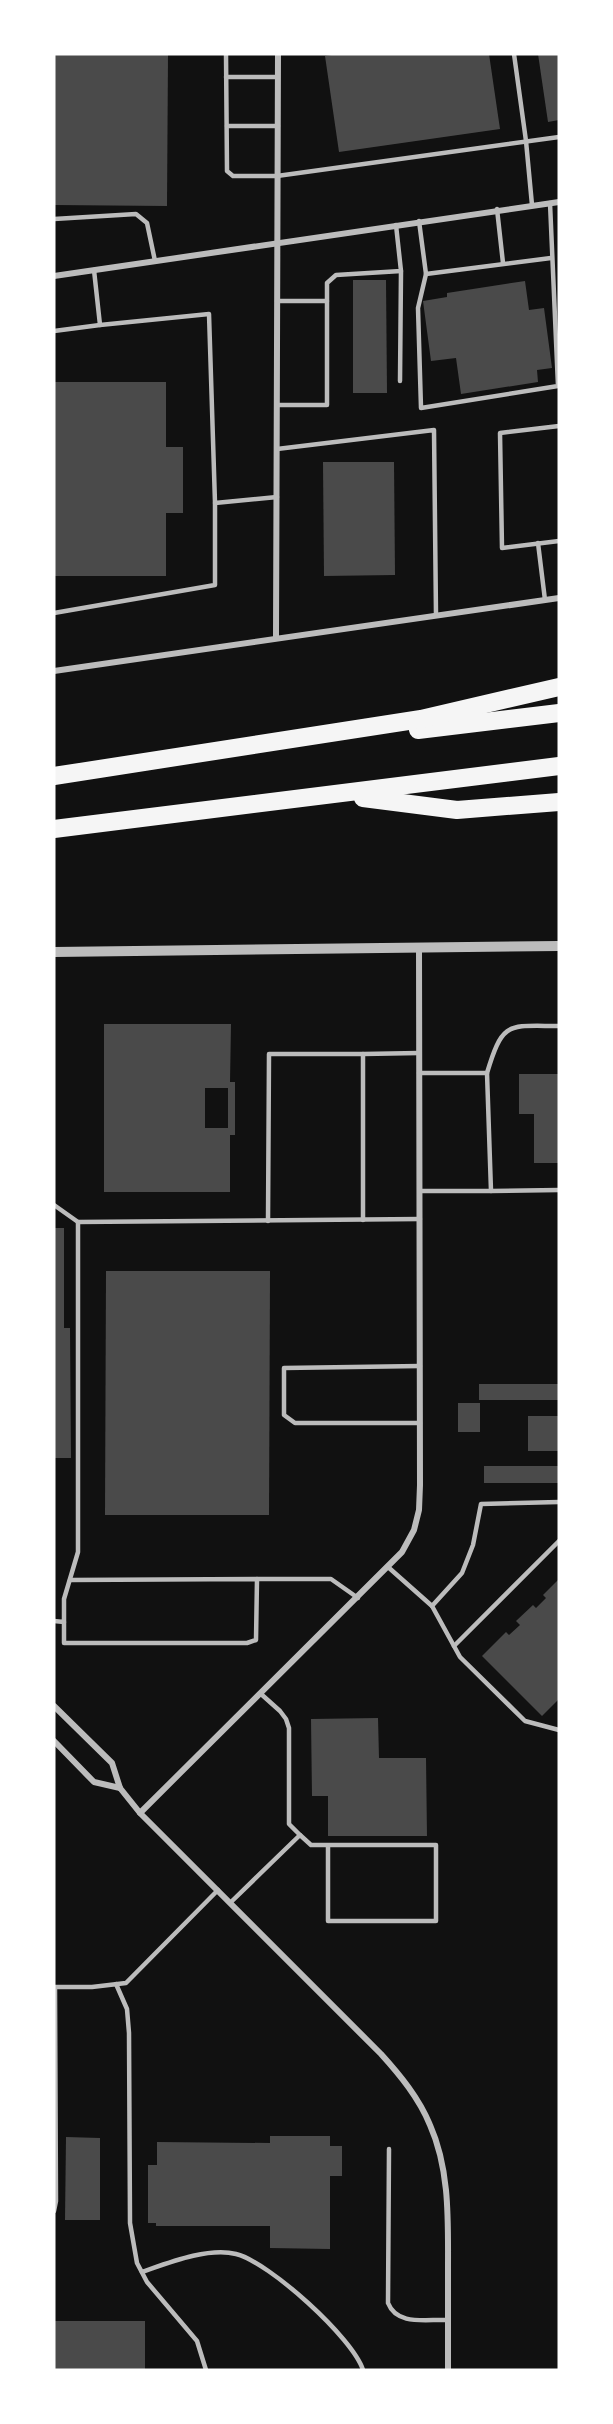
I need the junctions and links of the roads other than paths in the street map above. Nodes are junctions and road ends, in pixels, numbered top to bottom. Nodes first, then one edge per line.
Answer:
1 (226, 54) edge
2 (278, 54) edge
3 (514, 54) edge
4 (226, 77) junction
5 (278, 77) junction
6 (226, 126) junction
7 (278, 126) junction
8 (559, 137) edge
9 (526, 141) junction
10 (278, 176) junction
11 (559, 202) edge
12 (550, 203) junction
13 (532, 205) junction
14 (497, 209) junction
15 (54, 219) edge
16 (419, 221) junction
17 (396, 225) junction
18 (277, 241) junction
19 (551, 258) junction
20 (155, 261) junction
21 (503, 263) junction
22 (94, 270) junction
23 (400, 271) junction
24 (426, 274) junction
25 (54, 276) edge
26 (277, 301) junction
27 (327, 301) junction
28 (100, 325) junction
29 (54, 332) edge
30 (400, 381) dead end
31 (277, 405) junction
32 (559, 426) edge
33 (277, 449) junction
34 (277, 497) junction
35 (215, 503) junction
36 (559, 541) edge
37 (538, 543) junction
38 (559, 598) edge
39 (545, 600) junction
40 (54, 613) edge
41 (436, 615) junction
42 (276, 638) junction
43 (54, 671) edge
44 (559, 687) edge
45 (559, 713) edge
46 (559, 766) edge
47 (54, 776) edge
48 (334, 795) junction
49 (559, 802) edge
50 (54, 829) edge
51 (419, 946) junction
52 (559, 946) edge
53 (54, 952) edge
54 (559, 1026) edge
55 (419, 1053) junction
56 (363, 1054) junction
57 (419, 1073) junction
58 (487, 1073) junction
59 (559, 1190) edge
60 (420, 1191) junction
61 (490, 1191) junction
62 (54, 1205) edge
63 (420, 1219) junction
64 (363, 1220) junction
65 (268, 1221) junction
66 (78, 1222) junction
67 (420, 1366) junction
68 (420, 1423) junction
69 (559, 1502) edge
70 (559, 1541) edge
71 (388, 1567) junction
72 (256, 1579) junction
73 (70, 1580) junction
74 (358, 1598) junction
75 (432, 1606) junction
76 (54, 1621) edge
77 (64, 1622) junction
78 (454, 1646) junction
79 (261, 1694) junction
80 (54, 1706) edge
81 (559, 1730) edge
82 (54, 1741) edge
83 (120, 1788) junction
84 (140, 1813) junction
85 (300, 1835) junction
86 (328, 1845) junction
87 (218, 1890) junction
88 (230, 1903) junction
89 (116, 1984) junction
90 (389, 2149) dead end
91 (54, 2211) edge
92 (142, 2272) junction
93 (447, 2320) junction
94 (206, 2370) edge
95 (363, 2370) edge
96 (448, 2370) edge

1 - 4 lane
2 - 5 street
3 - 9 lane
4 - 5 lane
4 - 6 lane
5 - 7 street
6 - 7 lane
6 - 10 lane
7 - 10 street
8 - 9 lane
9 - 10 lane
9 - 13 lane
10 - 18 street
11 - 12 street
12 - 13 street
12 - 19 lane
13 - 14 street
14 - 16 street
14 - 21 lane
15 - 20 lane
16 - 17 street
16 - 24 lane
17 - 18 street
17 - 23 lane
18 - 20 street
18 - 26 street
19 - 21 lane
19 - 24 lane
20 - 22 street
21 - 24 lane
22 - 25 street
22 - 28 lane
23 - 27 lane
23 - 30 lane
26 - 27 lane
26 - 31 street
27 - 31 lane
28 - 29 lane
28 - 35 lane
31 - 33 street
32 - 37 lane
33 - 34 street
33 - 41 lane
34 - 35 lane
34 - 42 street
35 - 40 lane
36 - 37 lane
37 - 39 lane
38 - 39 street
39 - 41 street
41 - 42 street
42 - 43 street
44 - 47 highway
45 - 47 highway
46 - 48 highway
48 - 49 highway
48 - 50 highway
51 - 52 street
51 - 53 street
51 - 55 street
54 - 58 lane
55 - 56 lane
55 - 57 street
56 - 64 lane
56 - 65 lane
57 - 58 lane
57 - 60 street
58 - 61 lane
59 - 61 lane
60 - 61 lane
60 - 63 street
62 - 66 lane
63 - 64 lane
63 - 67 street
64 - 65 lane
65 - 66 lane
66 - 73 lane
67 - 68 street
67 - 68 lane
68 - 71 street
69 - 75 lane
70 - 78 lane
71 - 74 street
71 - 75 lane
72 - 73 lane
72 - 74 lane
72 - 77 lane
73 - 77 lane
74 - 79 street
75 - 78 lane
76 - 77 lane
78 - 81 lane
79 - 84 street
79 - 85 lane
80 - 83 street
82 - 83 street
83 - 84 street
84 - 87 street
85 - 86 lane
85 - 88 lane
86 - 86 lane
87 - 88 street
87 - 89 lane
88 - 93 street
89 - 91 lane
89 - 92 lane
90 - 93 lane
92 - 94 lane
92 - 95 lane
93 - 96 street

